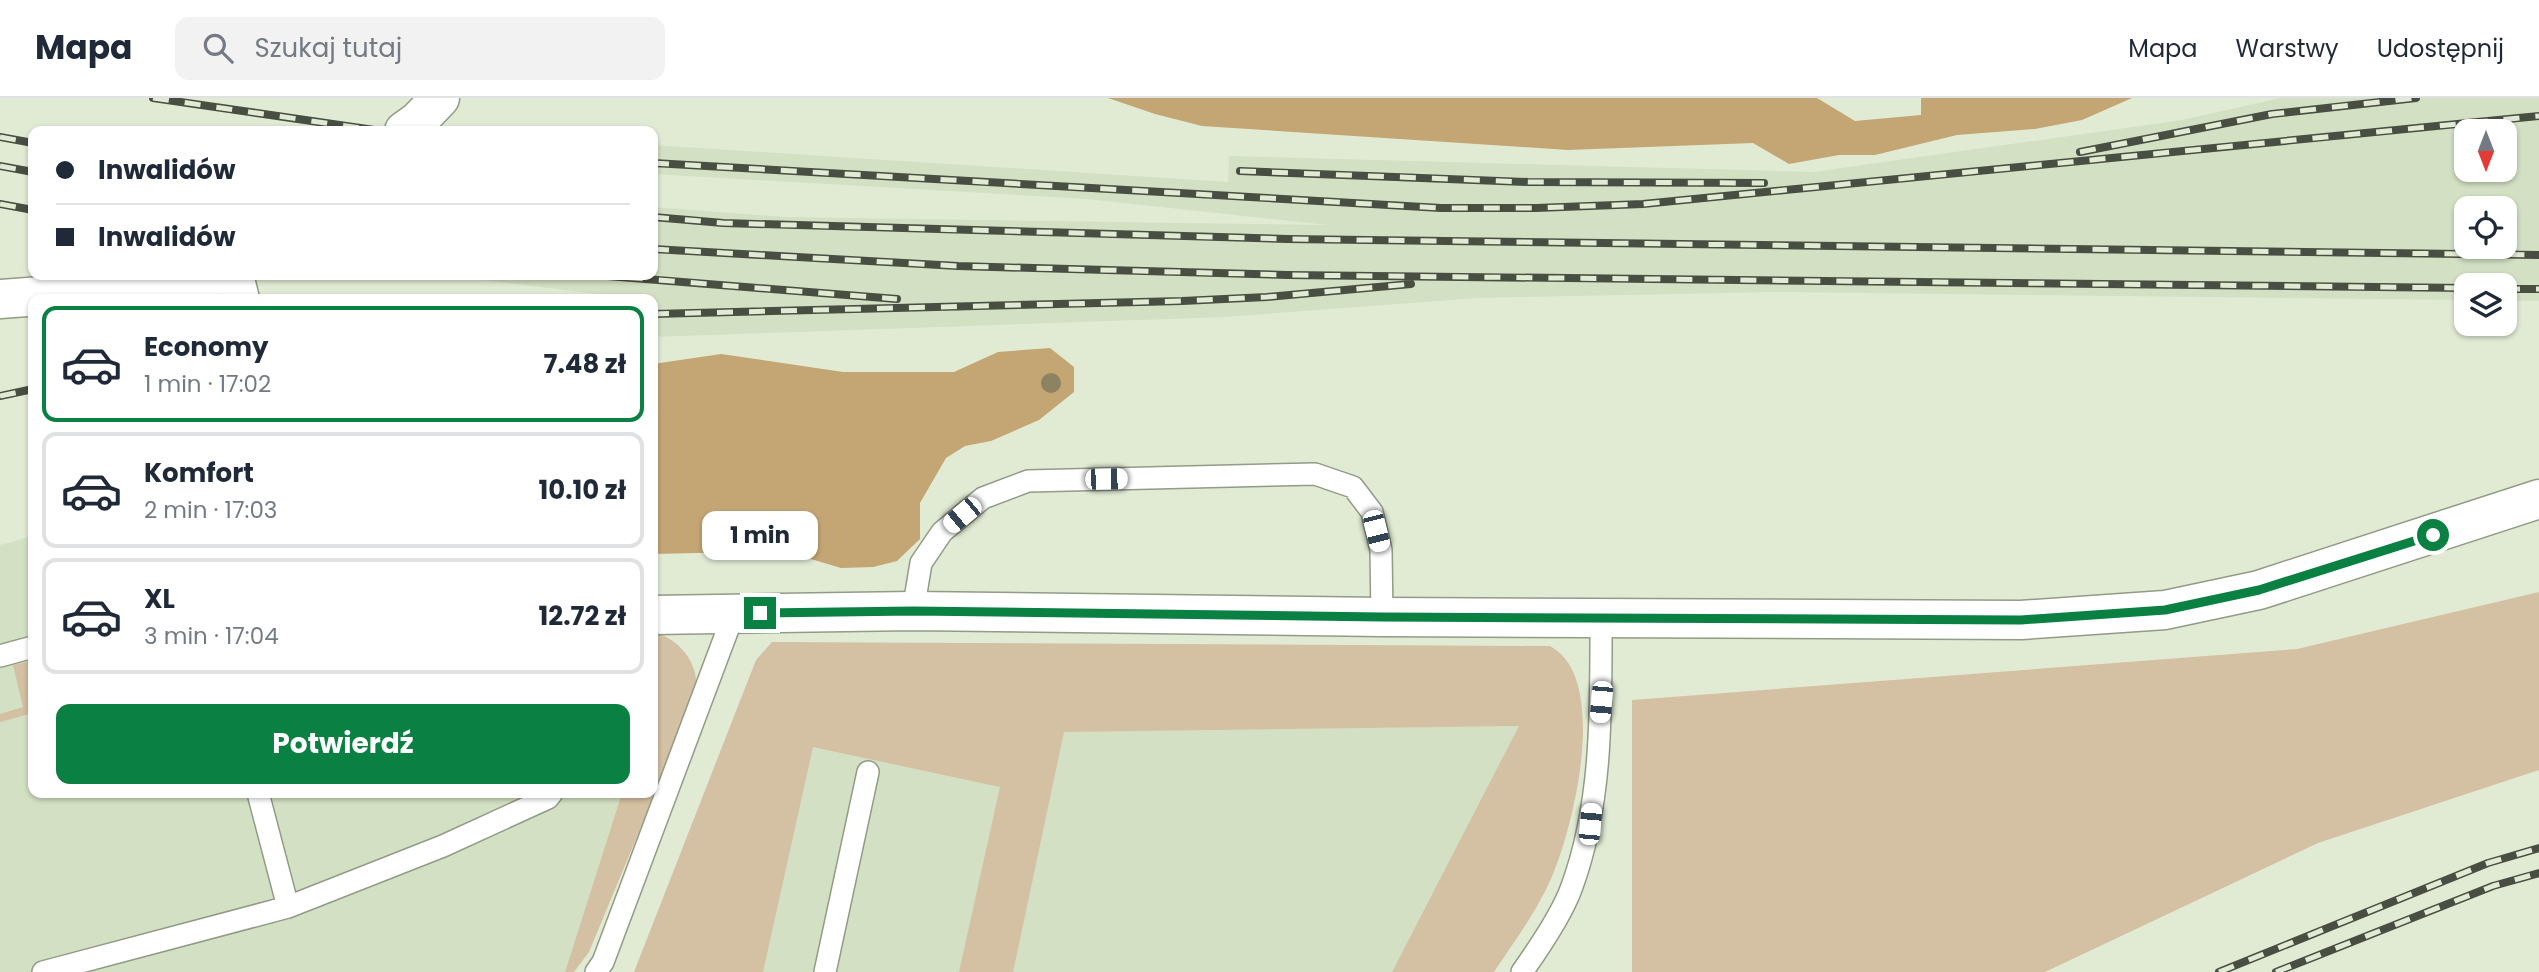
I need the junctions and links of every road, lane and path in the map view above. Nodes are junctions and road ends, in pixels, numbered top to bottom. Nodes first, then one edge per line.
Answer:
1 (440, 98) edge
2 (411, 126) edge
3 (197, 280) edge
4 (67, 294) edge
5 (28, 297) edge
6 (0, 299) edge
7 (2539, 499) edge
8 (913, 611) junction
9 (734, 613) junction
10 (658, 615) edge
11 (1382, 617) junction
12 (1601, 618) junction
13 (28, 648) edge
14 (0, 656) edge
15 (868, 772) dead end
16 (259, 798) edge
17 (548, 798) edge
18 (288, 906) junction
19 (43, 972) edge
20 (596, 972) edge
21 (825, 972) edge
22 (1522, 972) edge

1 - 2 street
3 - 4 street
5 - 6 street
7 - 12 street
8 - 9 street
8 - 11 street
8 - 11 lane
9 - 10 street
9 - 20 lane
11 - 12 street
12 - 22 lane
13 - 14 lane
15 - 21 lane
16 - 18 lane
17 - 18 lane
18 - 19 lane

